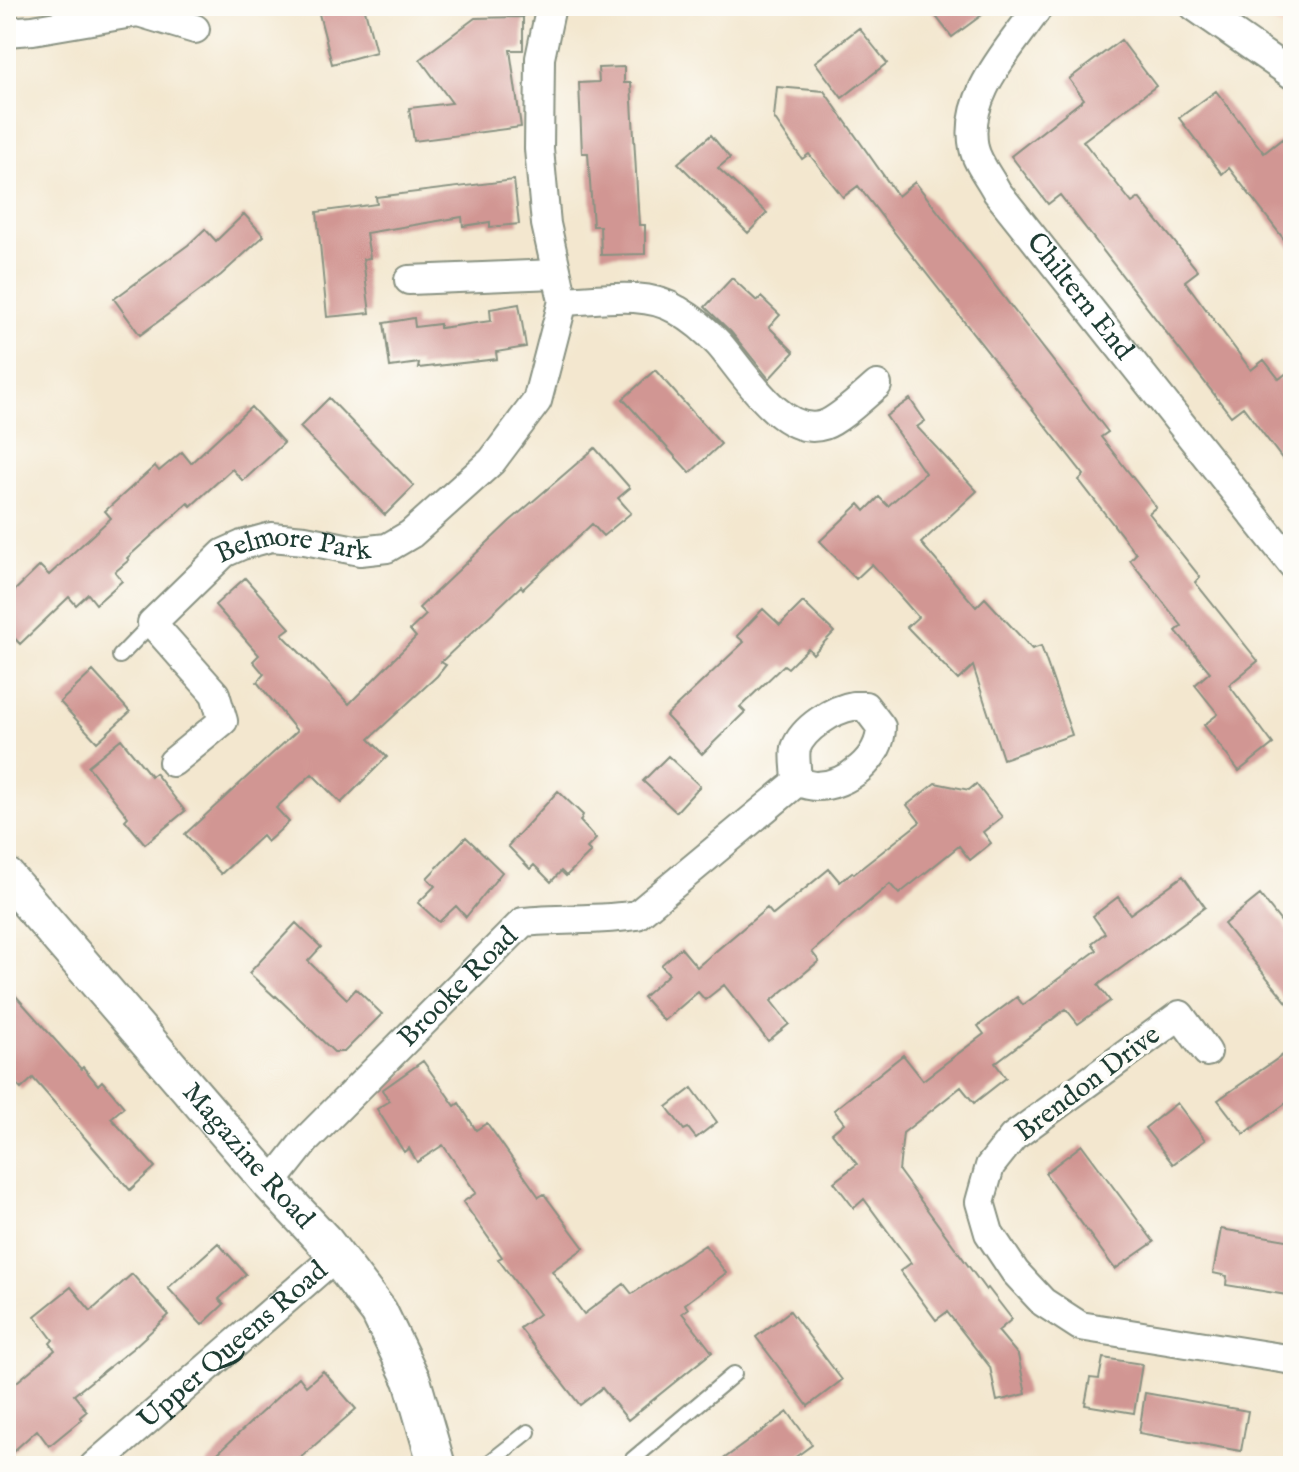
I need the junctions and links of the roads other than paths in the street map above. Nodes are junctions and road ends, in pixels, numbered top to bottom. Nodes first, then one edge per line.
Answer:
1 (551, 6) edge
2 (1039, 6) edge
3 (1194, 6) edge
4 (195, 29) dead end
5 (6, 32) edge
6 (1293, 75) edge
7 (556, 274) junction
8 (409, 280) dead end
9 (563, 301) junction
10 (877, 385) dead end
11 (1293, 565) edge
12 (152, 623) junction
13 (120, 656) dead end
14 (173, 762) dead end
15 (797, 782) dead end
16 (6, 876) edge
17 (1207, 1052) dead end
18 (271, 1184) junction
19 (336, 1256) junction
20 (1293, 1360) edge
21 (734, 1374) dead end
22 (528, 1432) dead end
23 (94, 1466) edge
24 (437, 1466) edge
25 (485, 1466) edge
26 (629, 1466) edge

1 - 7 street, Belmore Park
2 - 11 street, Chiltern End
3 - 6 street
4 - 5 street
7 - 8 street
7 - 9 street, Belmore Park
9 - 10 street
9 - 12 street, Belmore Park
12 - 13 lane
12 - 14 street
15 - 18 street, Brooke Road
16 - 18 street, Magazine Road
17 - 20 street, Brendon Drive
18 - 19 street, Magazine Road
19 - 23 street, Upper Queens Road
19 - 24 street, Magazine Road
21 - 26 lane
22 - 25 lane

